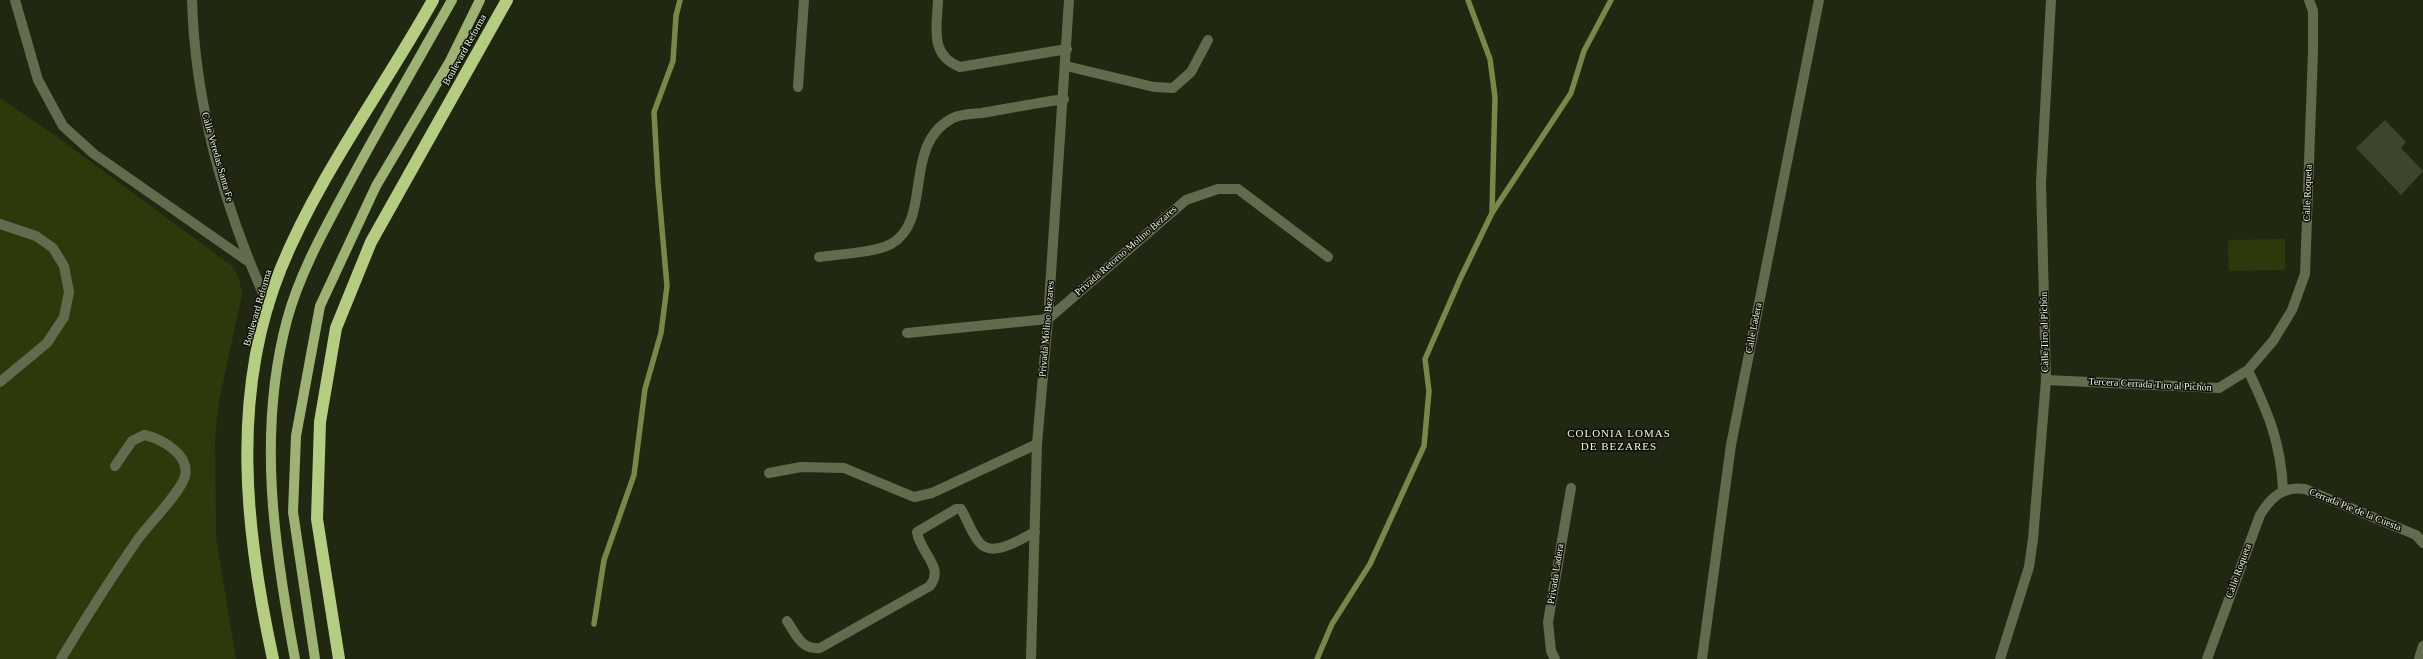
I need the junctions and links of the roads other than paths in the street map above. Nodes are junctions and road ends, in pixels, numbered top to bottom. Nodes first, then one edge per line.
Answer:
1 (15, 0) edge
2 (192, 0) edge
3 (433, 0) edge
4 (452, 0) edge
5 (480, 0) edge
6 (507, 0) edge
7 (804, 0) edge
8 (938, 0) edge
9 (1069, 0) edge
10 (1819, 0) edge
11 (2051, 0) edge
12 (2309, 0) edge
13 (1208, 40) dead end
14 (1067, 49) junction
15 (1066, 66) junction
16 (798, 86) dead end
17 (1064, 99) junction
18 (0, 224) edge
19 (819, 257) dead end
20 (1328, 257) dead end
21 (248, 262) junction
22 (269, 307) junction
23 (1048, 319) junction
24 (907, 333) dead end
25 (2248, 370) junction
26 (2046, 380) junction
27 (0, 382) edge
28 (1037, 444) junction
29 (115, 466) dead end
30 (769, 473) dead end
31 (1570, 488) dead end
32 (2283, 490) junction
33 (1035, 532) junction
34 (2423, 543) edge
35 (787, 621) dead end
36 (2423, 646) edge
37 (61, 659) edge
38 (273, 659) edge
39 (296, 659) edge
40 (315, 659) edge
41 (339, 659) edge
42 (1031, 659) edge
43 (1555, 659) edge
44 (1702, 659) edge
45 (2000, 659) edge
46 (2207, 659) edge
47 (2419, 659) edge

1 - 21 street
2 - 21 street, Calle Veredas Santa Fe
3 - 22 highway, Boulevard Reforma
4 - 39 main road
5 - 40 main road
6 - 41 highway, Boulevard Reforma
7 - 16 street
8 - 14 street
9 - 14 street, Privada Molino Bezares
10 - 44 street, Calle Ladera
11 - 26 street, Calle Tiro al Pichón
12 - 25 street, Calle Roqueta
13 - 15 street
14 - 15 street, Privada Molino Bezares
15 - 17 street, Privada Molino Bezares
17 - 19 street
17 - 23 street, Privada Molino Bezares
18 - 27 street
20 - 23 street, Privada Retorno Molino Bezares
21 - 22 street, Calle Veredas Santa Fe
22 - 38 highway, Boulevard Reforma
23 - 24 street
23 - 28 street, Privada Molino Bezares
25 - 26 street, Tercera Cerrada Tiro al Pichón
25 - 32 street
26 - 45 street, Calle Tiro al Pichón
28 - 30 street
28 - 33 street, Privada Molino Bezares
29 - 37 street
31 - 43 street, Privada Ladera
32 - 34 street, Cerrada Pie de la Cuesta
32 - 46 street, Calle Roqueta
33 - 35 street
33 - 42 street, Privada Molino Bezares
36 - 47 street

